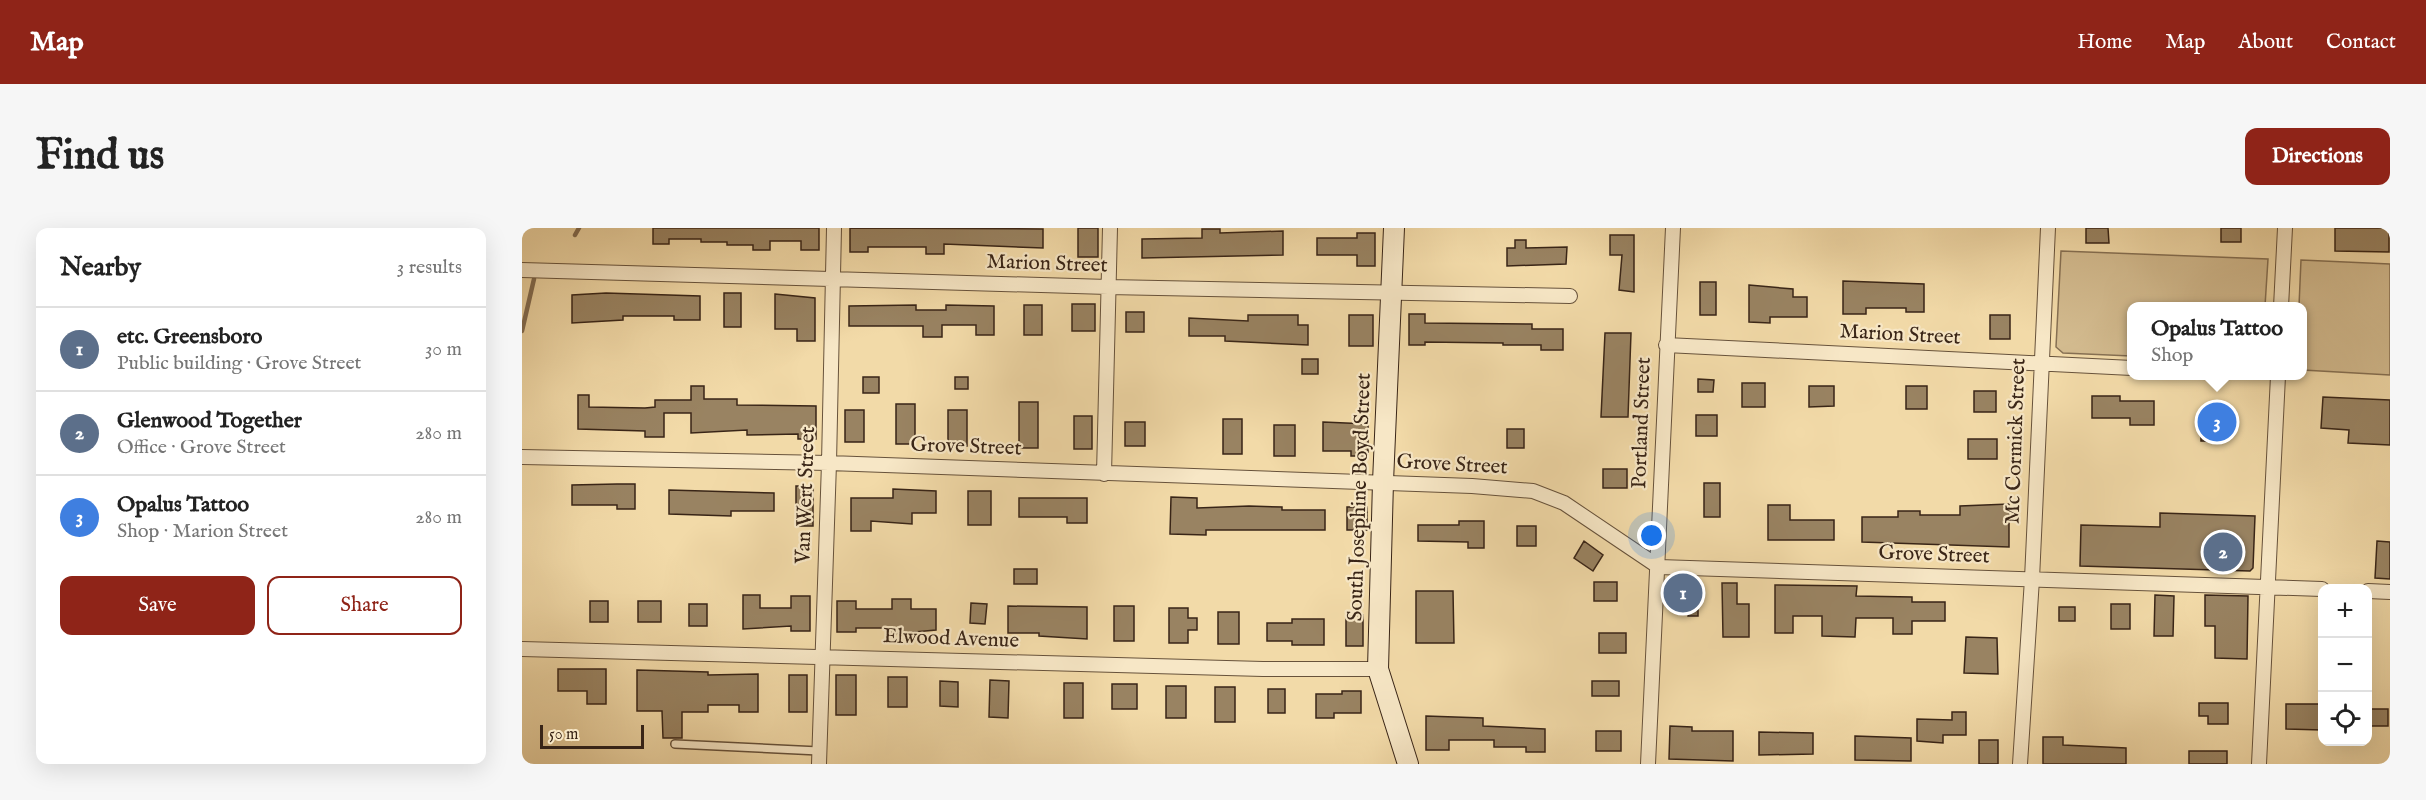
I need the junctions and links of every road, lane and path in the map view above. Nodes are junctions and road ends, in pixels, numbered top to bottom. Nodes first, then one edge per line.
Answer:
1 (834, 228) edge
2 (1110, 228) edge
3 (1394, 228) edge
4 (1673, 228) edge
5 (2048, 228) edge
6 (2285, 228) edge
7 (522, 270) edge
8 (831, 277) junction
9 (1108, 287) junction
10 (1392, 291) junction
11 (1570, 296) dead end
12 (2282, 302) edge
13 (1666, 345) junction
14 (2040, 363) junction
15 (2127, 368) edge
16 (2277, 380) edge
17 (522, 457) edge
18 (829, 463) junction
19 (1104, 474) junction
20 (1383, 482) junction
21 (1659, 567) junction
22 (2032, 579) junction
23 (2268, 587) junction
24 (2318, 589) edge
25 (2372, 591) edge
26 (2390, 592) edge
27 (522, 649) edge
28 (821, 656) junction
29 (1378, 669) junction
30 (675, 744) dead end
31 (819, 757) edge
32 (1408, 764) edge
33 (1648, 764) edge
34 (2020, 764) edge
35 (2259, 764) edge

1 - 8 street, Van Wert Street
2 - 9 street
3 - 10 main road, South Josephine Boyd Street
4 - 13 street, Portland Street
5 - 14 street, Mc Cormick Street
6 - 12 street
7 - 8 street, Marion Street
8 - 9 street, Marion Street
8 - 18 street, Van Wert Street
9 - 10 street, Marion Street
9 - 19 street
10 - 11 street, Marion Street
10 - 20 main road, South Josephine Boyd Street
13 - 14 street, Marion Street
13 - 21 street, Portland Street
14 - 15 street, Marion Street
14 - 22 street, Mc Cormick Street
16 - 23 street
17 - 18 street, Grove Street
18 - 19 street, Grove Street
18 - 28 street, Van Wert Street
19 - 20 street, Grove Street
20 - 21 street, Grove Street
20 - 29 main road, South Josephine Boyd Street
21 - 22 street, Grove Street
21 - 33 street, Portland Street
22 - 23 street, Grove Street
22 - 34 street, Mc Cormick Street
23 - 24 street, Grove Street
23 - 35 street
25 - 26 street
27 - 28 street, Elwood Avenue
28 - 29 street, Elwood Avenue
28 - 31 street, Van Wert Street
29 - 32 main road, South Josephine Boyd Street
30 - 31 lane

